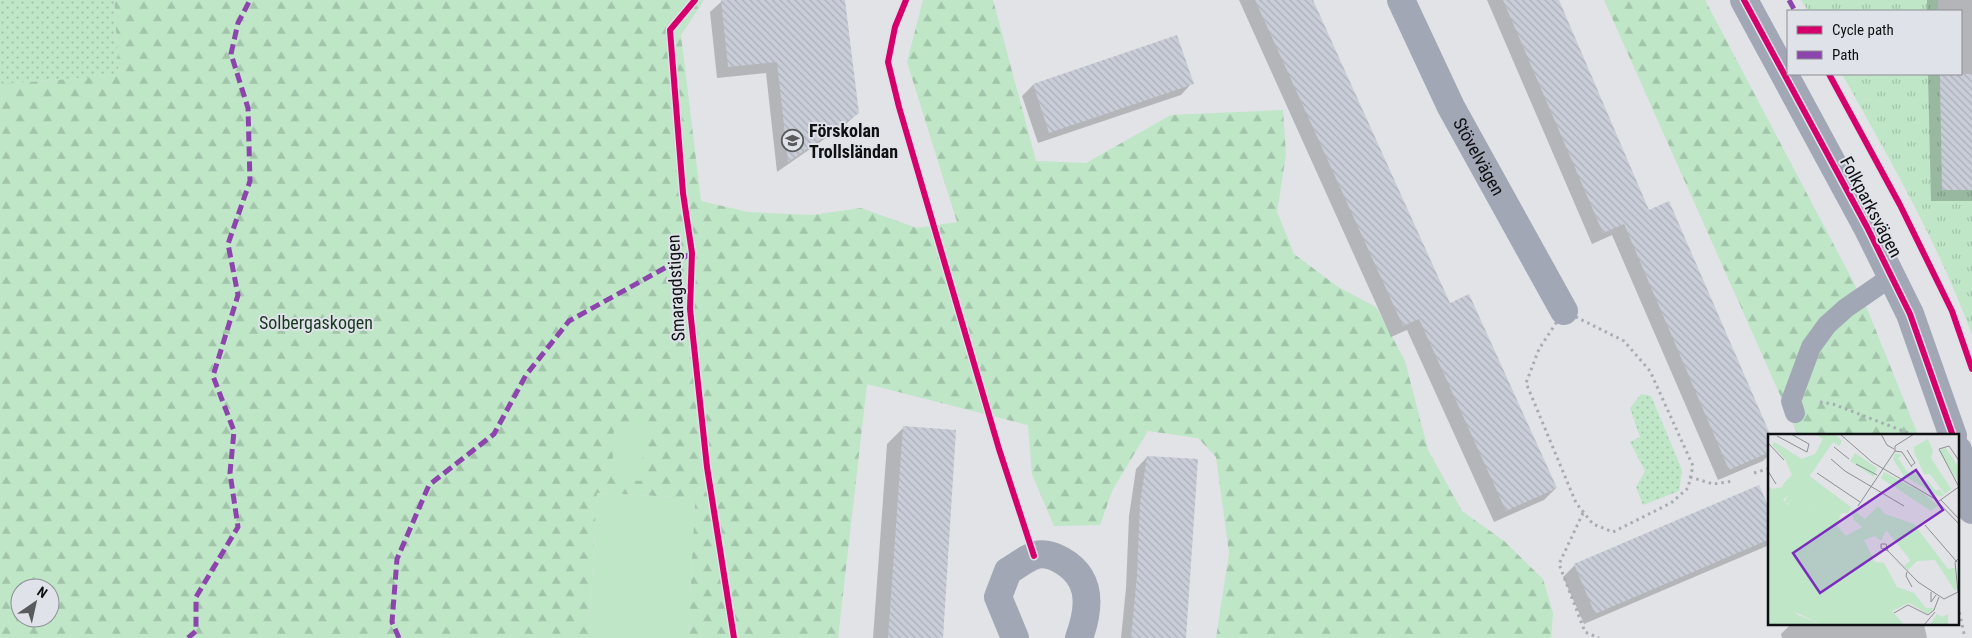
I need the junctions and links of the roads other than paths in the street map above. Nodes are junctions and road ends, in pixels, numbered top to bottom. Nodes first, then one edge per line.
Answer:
1 (1401, 0) edge
2 (1744, 0) edge
3 (1891, 277) junction
4 (1564, 311) road end
5 (1795, 413) road end
6 (1952, 434) edge
7 (1960, 459) edge
8 (1972, 510) edge
9 (1015, 638) edge
10 (1078, 638) edge

1 - 4 street, Stövelvägen
2 - 3 street, Folkparksvägen
3 - 5 lane
3 - 6 street, Folkparksvägen
7 - 8 street
9 - 10 street

